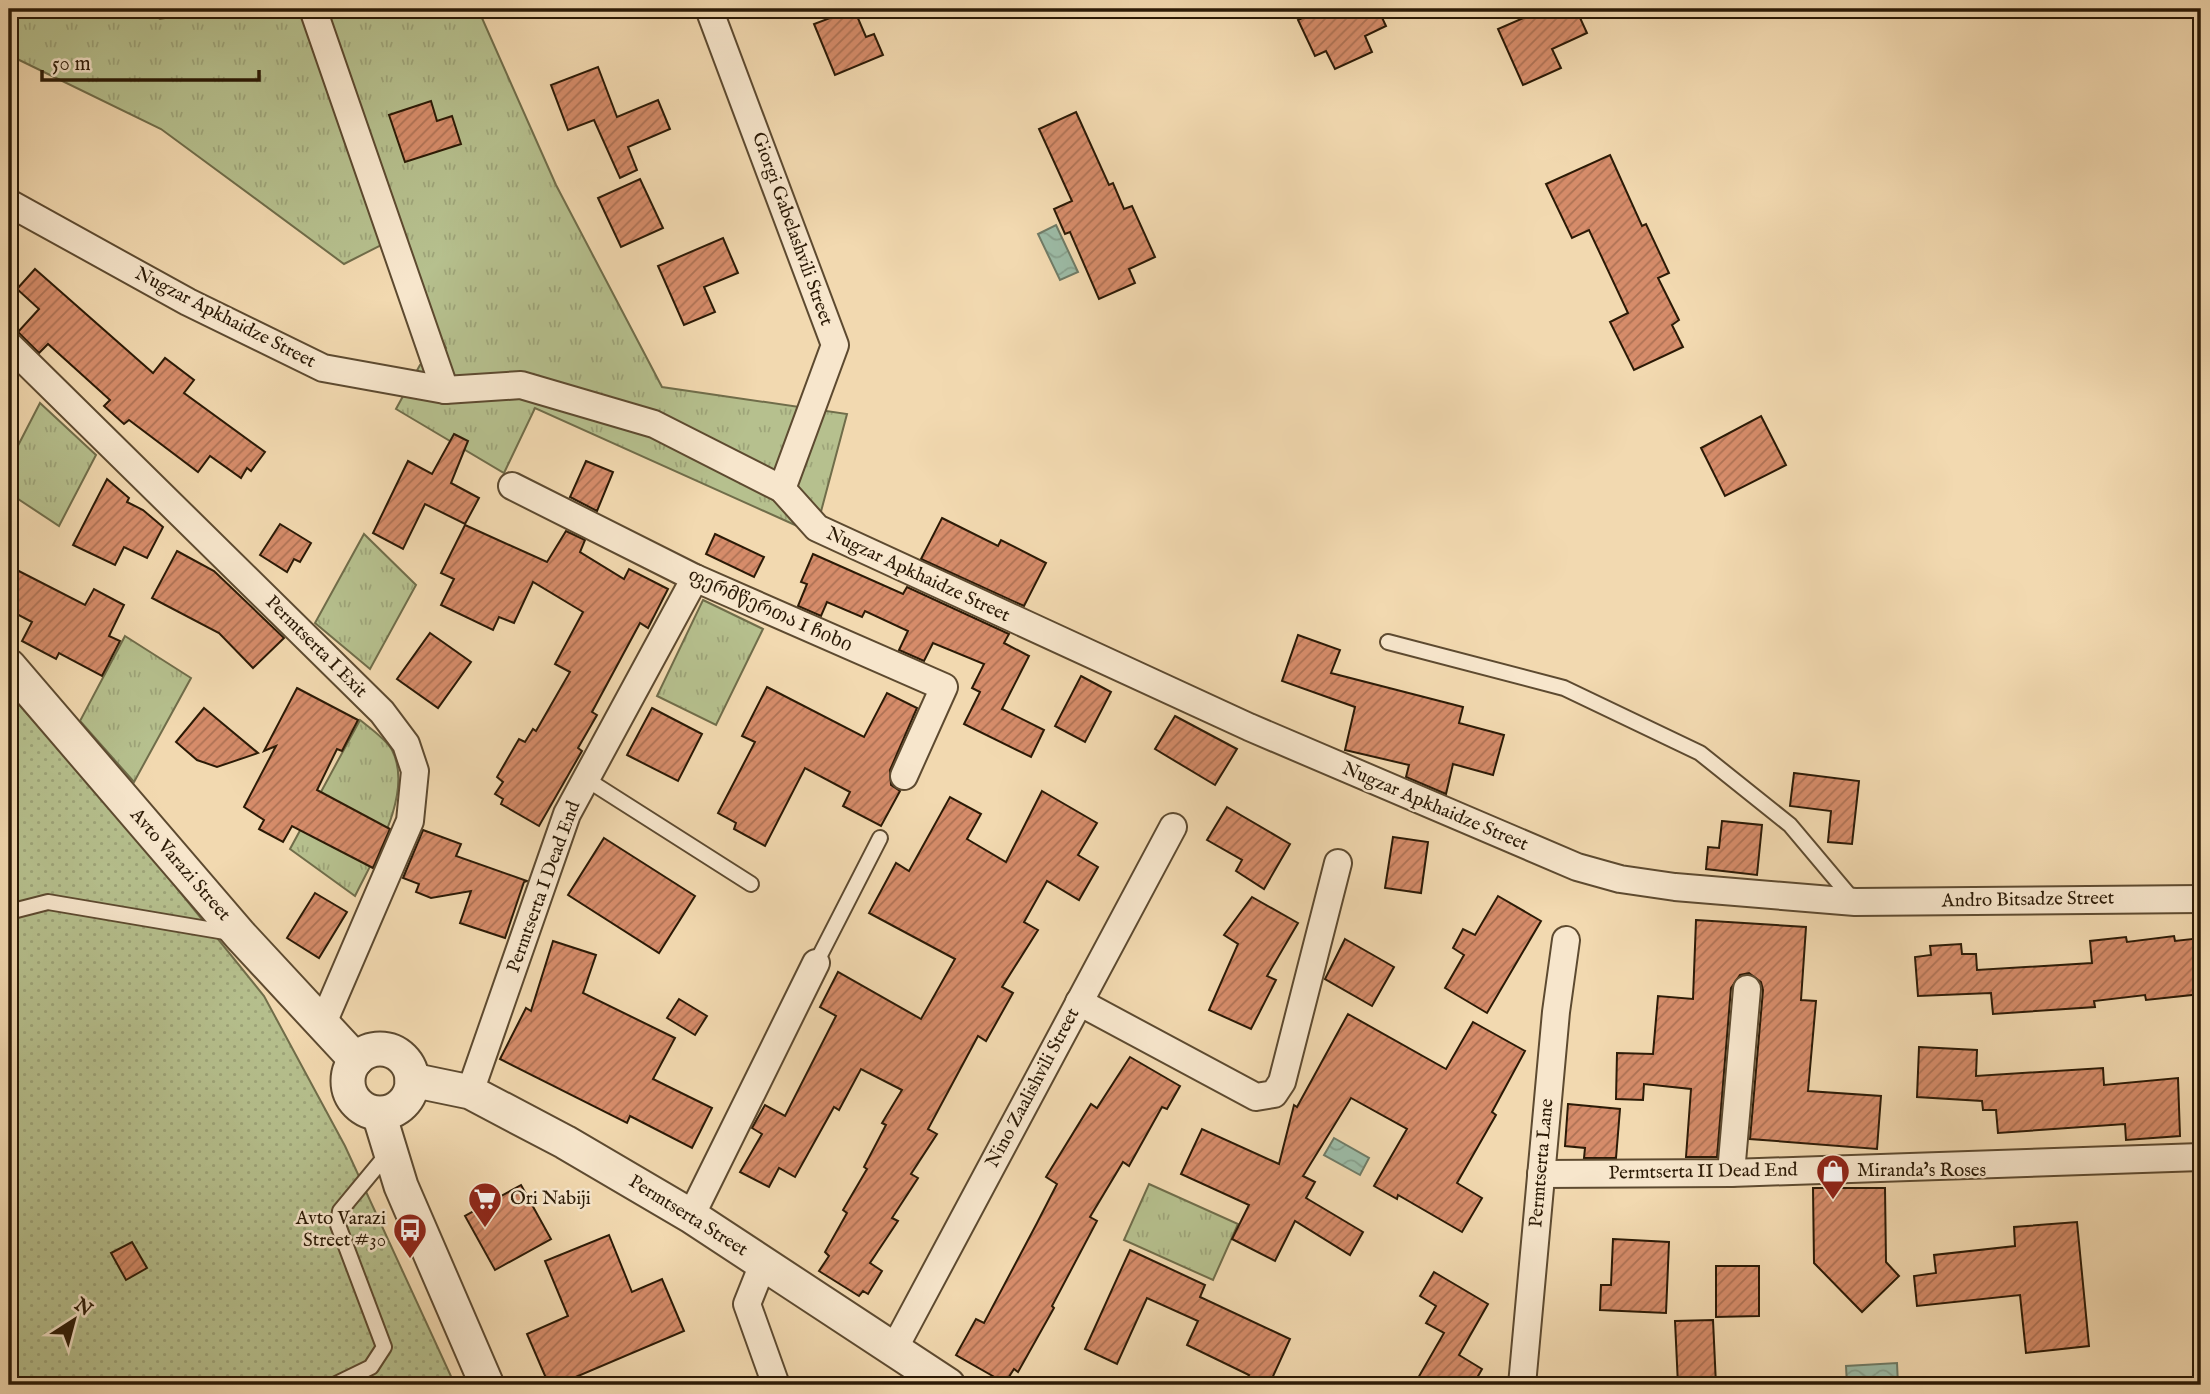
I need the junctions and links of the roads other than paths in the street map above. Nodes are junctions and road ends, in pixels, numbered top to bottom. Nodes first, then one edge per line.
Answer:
1 (313, 9) edge
2 (709, 9) edge
3 (9, 203) edge
4 (9, 345) edge
5 (445, 390) junction
6 (512, 486) dead end
7 (782, 489) junction
8 (695, 578) junction
9 (1388, 642) dead end
10 (9, 666) edge
11 (904, 776) dead end
12 (586, 779) junction
13 (1173, 827) dead end
14 (880, 838) dead end
15 (1338, 863) dead end
16 (751, 884) dead end
17 (2201, 898) edge
18 (1855, 902) junction
19 (9, 912) edge
20 (240, 935) junction
21 (1566, 940) dead end
22 (816, 963) joint
23 (1747, 989) dead end
24 (1079, 1002) junction
25 (323, 1023) junction
26 (356, 1060) junction
27 (412, 1080) junction
28 (470, 1093) junction
29 (379, 1114) junction
30 (389, 1151) junction
31 (2201, 1157) edge
32 (1731, 1173) junction
33 (1541, 1174) junction
34 (401, 1186) junction
35 (691, 1216) junction
36 (763, 1264) junction
37 (894, 1349) junction
38 (334, 1385) edge
39 (487, 1385) edge
40 (776, 1385) edge
41 (948, 1385) edge
42 (1522, 1385) edge

1 - 5 street
2 - 7 street, Giorgi Gabelashvili Street
3 - 5 street, Nugzar Apkhaidze Street
4 - 25 street, Permtserta I Exit
5 - 7 street, Nugzar Apkhaidze Street
6 - 8 street, ფერმწერთა I ჩიხი
7 - 18 street, Nugzar Apkhaidze Street
8 - 11 street, ფერმწერთა I ჩიხი
8 - 12 street, Permtserta I Dead End
9 - 18 lane
10 - 20 street, Avto Varazi Street
12 - 16 lane
12 - 28 street, Permtserta I Dead End
13 - 24 street, Nino Zaalishvili Street
14 - 22 lane
15 - 24 street
17 - 18 street, Andro Bitsadze Street
19 - 20 lane
20 - 25 street, Avto Varazi Street
21 - 33 street, Permtserta Lane
22 - 35 street
23 - 32 street
24 - 37 street, Nino Zaalishvili Street
25 - 26 street, Avto Varazi Street
26 - 27 street
26 - 29 street
27 - 28 street, Permtserta Street
27 - 29 street
28 - 34 street
28 - 35 street, Permtserta Street
29 - 30 street
30 - 34 street
30 - 38 lane
31 - 32 street, Permtserta II Dead End
32 - 33 street, Permtserta II Dead End
33 - 42 street, Permtserta Lane
34 - 39 street
35 - 36 street, Permtserta Street
36 - 37 street, Permtserta Street
36 - 40 street
37 - 41 street, Permtserta Street

